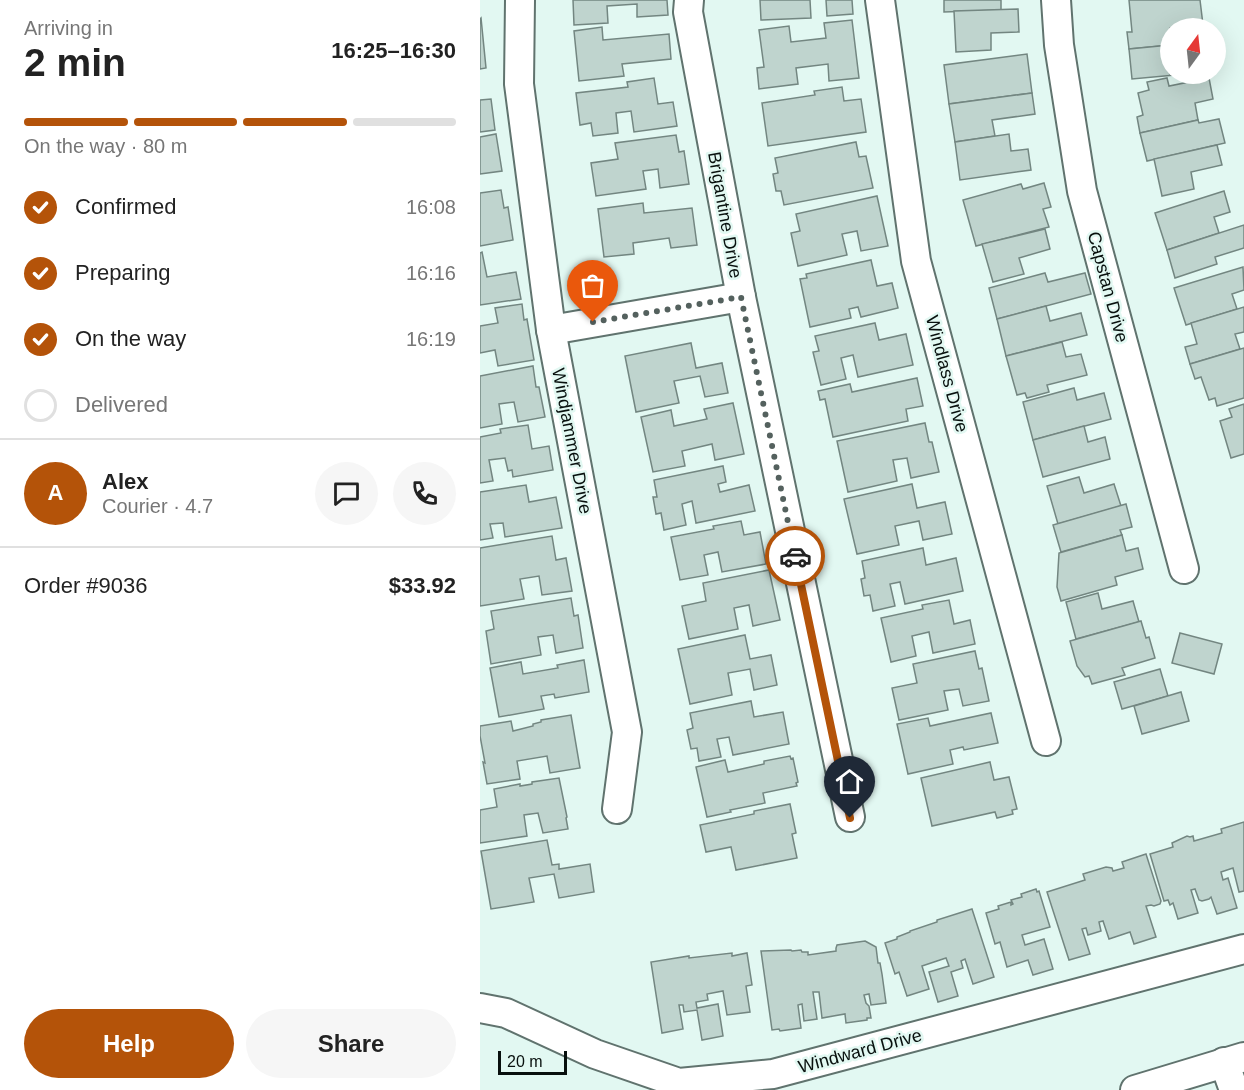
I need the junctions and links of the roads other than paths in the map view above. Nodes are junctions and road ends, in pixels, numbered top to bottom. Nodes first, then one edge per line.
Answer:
1 (519, 0) edge
2 (689, 0) edge
3 (880, 0) edge
4 (1056, 0) edge
5 (741, 297) junction
6 (551, 330) junction
7 (1184, 569) dead end
8 (1046, 741) dead end
9 (617, 809) dead end
10 (850, 818) dead end
11 (1244, 949) edge
12 (480, 1008) edge
13 (1234, 1060) edge
14 (1135, 1090) edge
15 (1234, 1090) edge

1 - 6 street, Windjammer Drive
2 - 5 street, Brigantine Drive
3 - 8 street, Windlass Drive
4 - 7 street, Capstan Drive
5 - 6 street
5 - 10 street, Brigantine Drive
6 - 9 street, Windjammer Drive
11 - 12 street, Windward Drive
13 - 14 street
13 - 15 street

